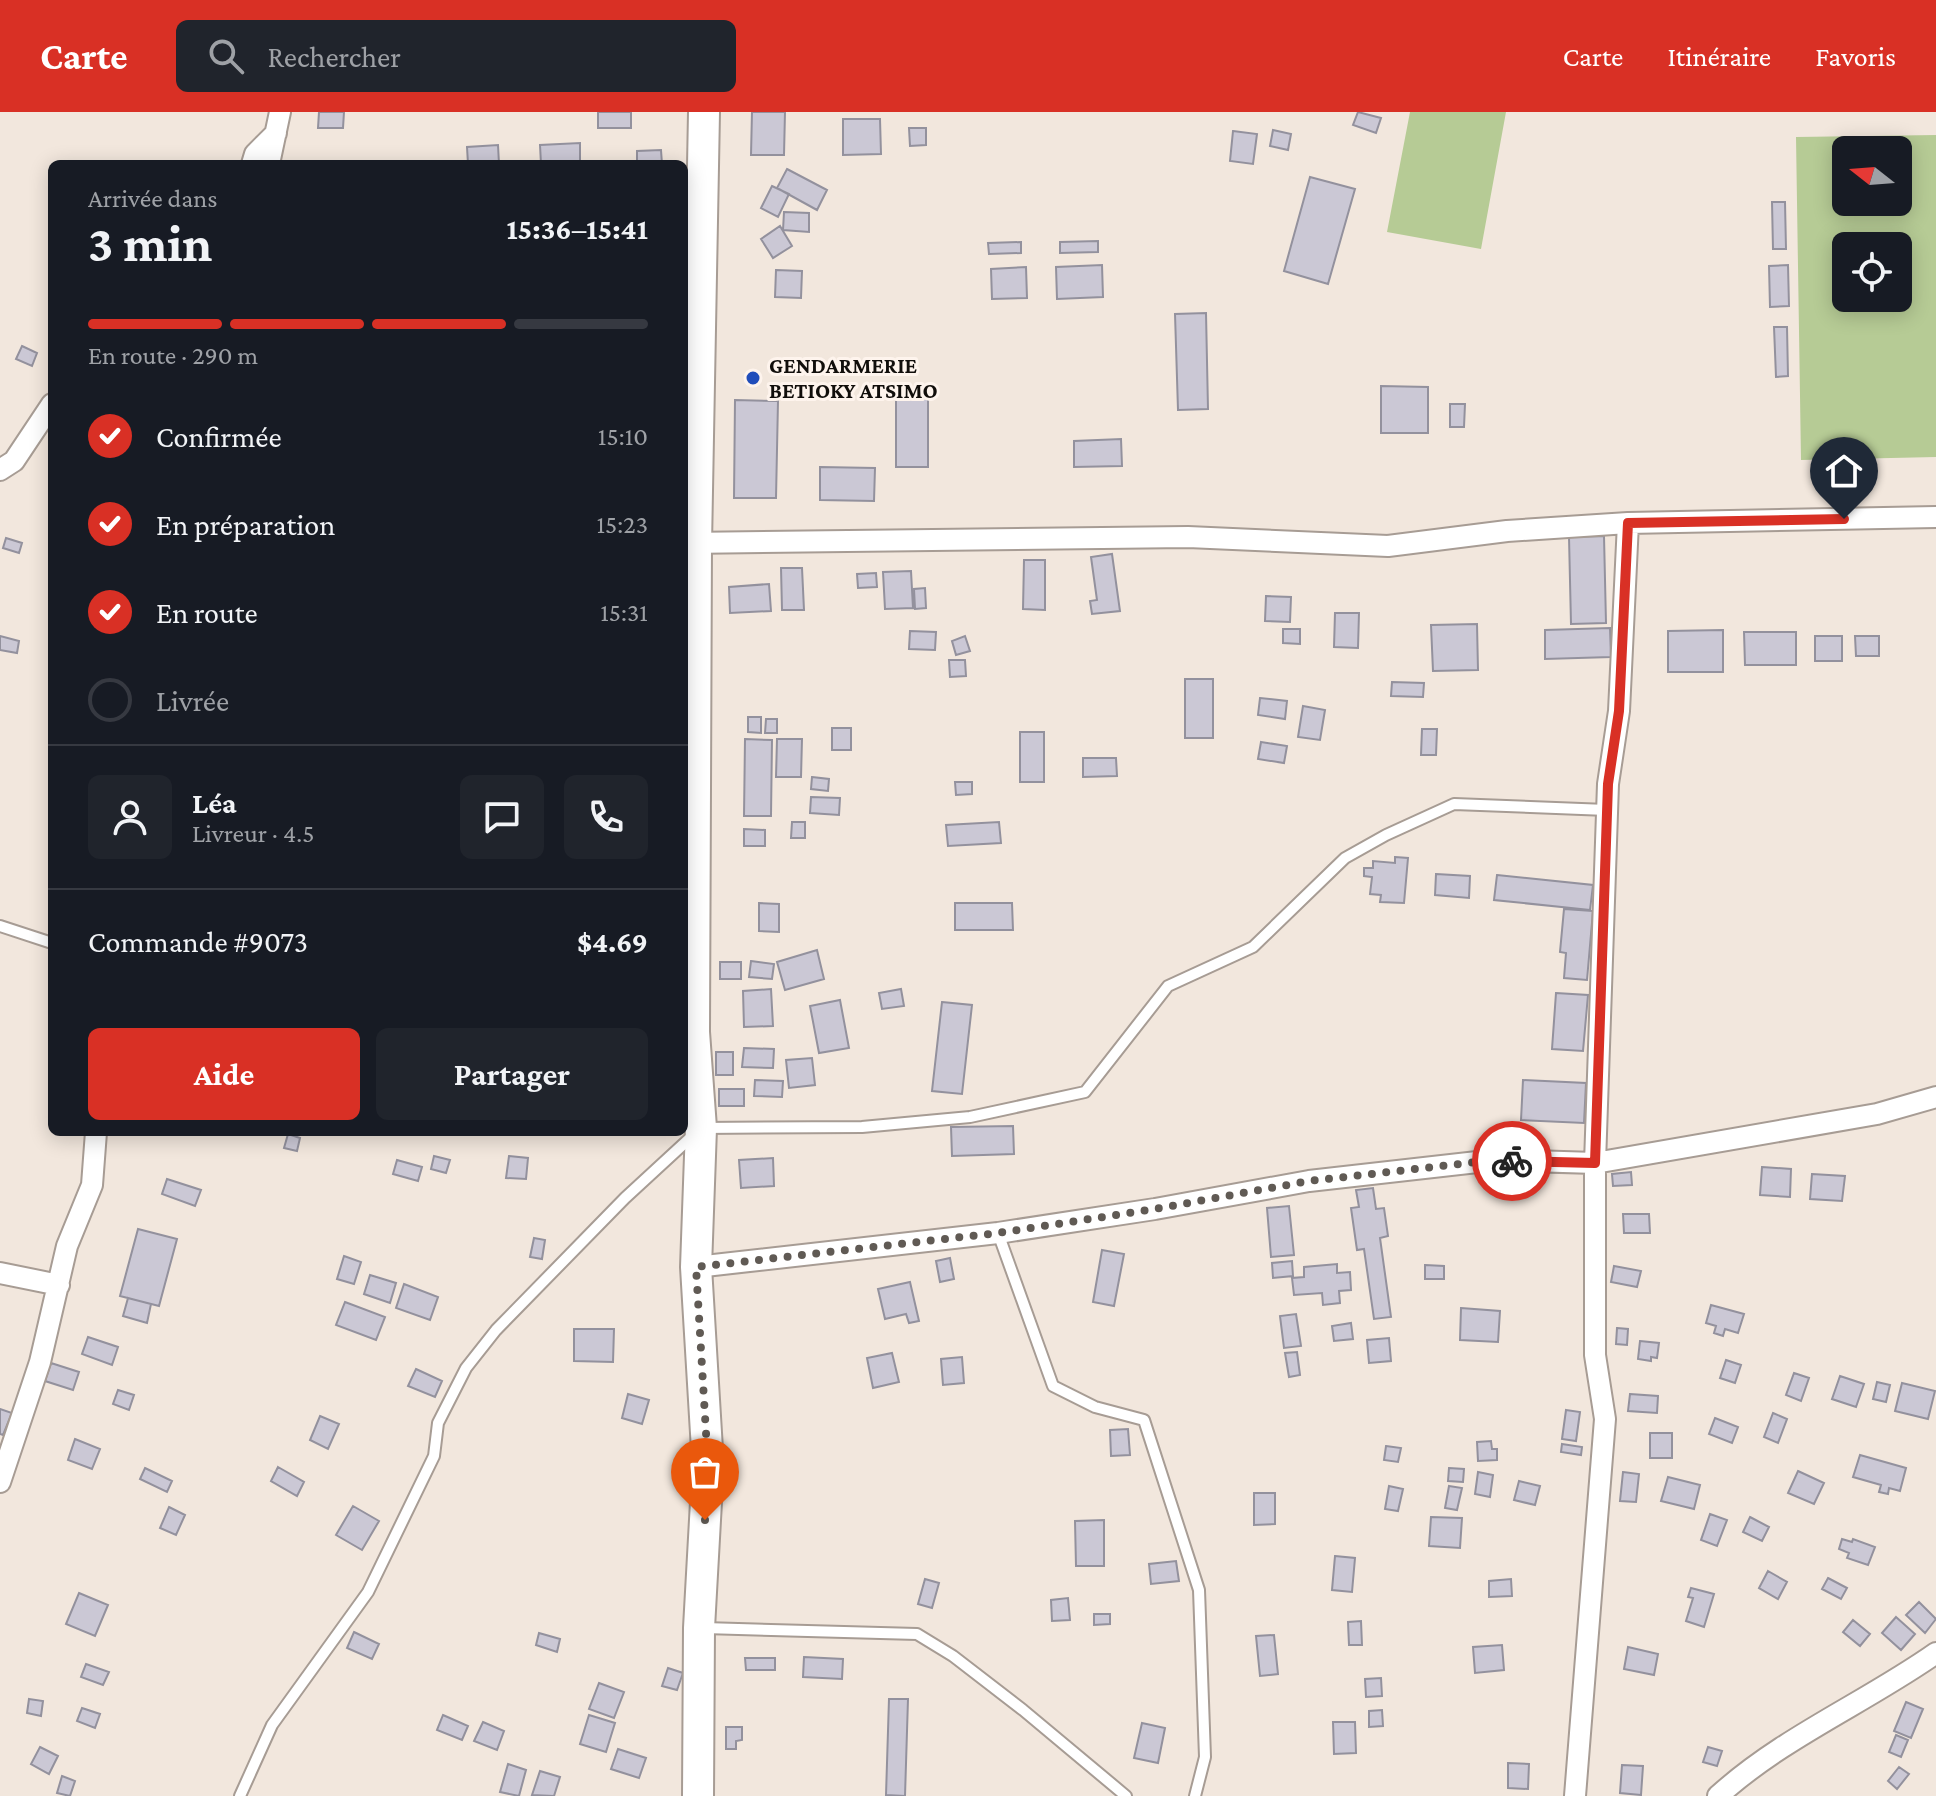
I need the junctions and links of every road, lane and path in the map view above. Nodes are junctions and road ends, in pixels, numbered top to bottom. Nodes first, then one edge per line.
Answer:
1 (704, 112) edge
2 (278, 122) edge
3 (253, 160) edge
4 (270, 160) edge
5 (48, 410) edge
6 (0, 470) edge
7 (1936, 517) edge
8 (1628, 523) junction
9 (690, 544) edge
10 (1607, 810) junction
11 (0, 926) edge
12 (48, 942) edge
13 (689, 1032) edge
14 (1936, 1097) edge
15 (701, 1128) junction
16 (96, 1136) edge
17 (1595, 1163) junction
18 (998, 1233) junction
19 (696, 1267) junction
20 (0, 1273) edge
21 (59, 1285) junction
22 (0, 1482) edge
23 (699, 1628) junction
24 (1936, 1653) edge
25 (240, 1796) edge
26 (698, 1796) edge
27 (1126, 1796) edge
28 (1195, 1796) edge
29 (1575, 1796) edge
30 (1718, 1796) edge

1 - 9 main road
2 - 3 street
2 - 4 street
5 - 6 street
7 - 8 street
8 - 9 street
8 - 10 street
9 - 13 main road
10 - 15 lane
10 - 17 street
11 - 12 lane
13 - 15 main road
14 - 17 street
15 - 19 main road
15 - 25 lane
16 - 21 street
17 - 18 street
17 - 29 street
18 - 19 street
18 - 28 lane
19 - 23 main road
20 - 21 street
21 - 22 street
23 - 26 main road
23 - 27 lane
24 - 30 street

